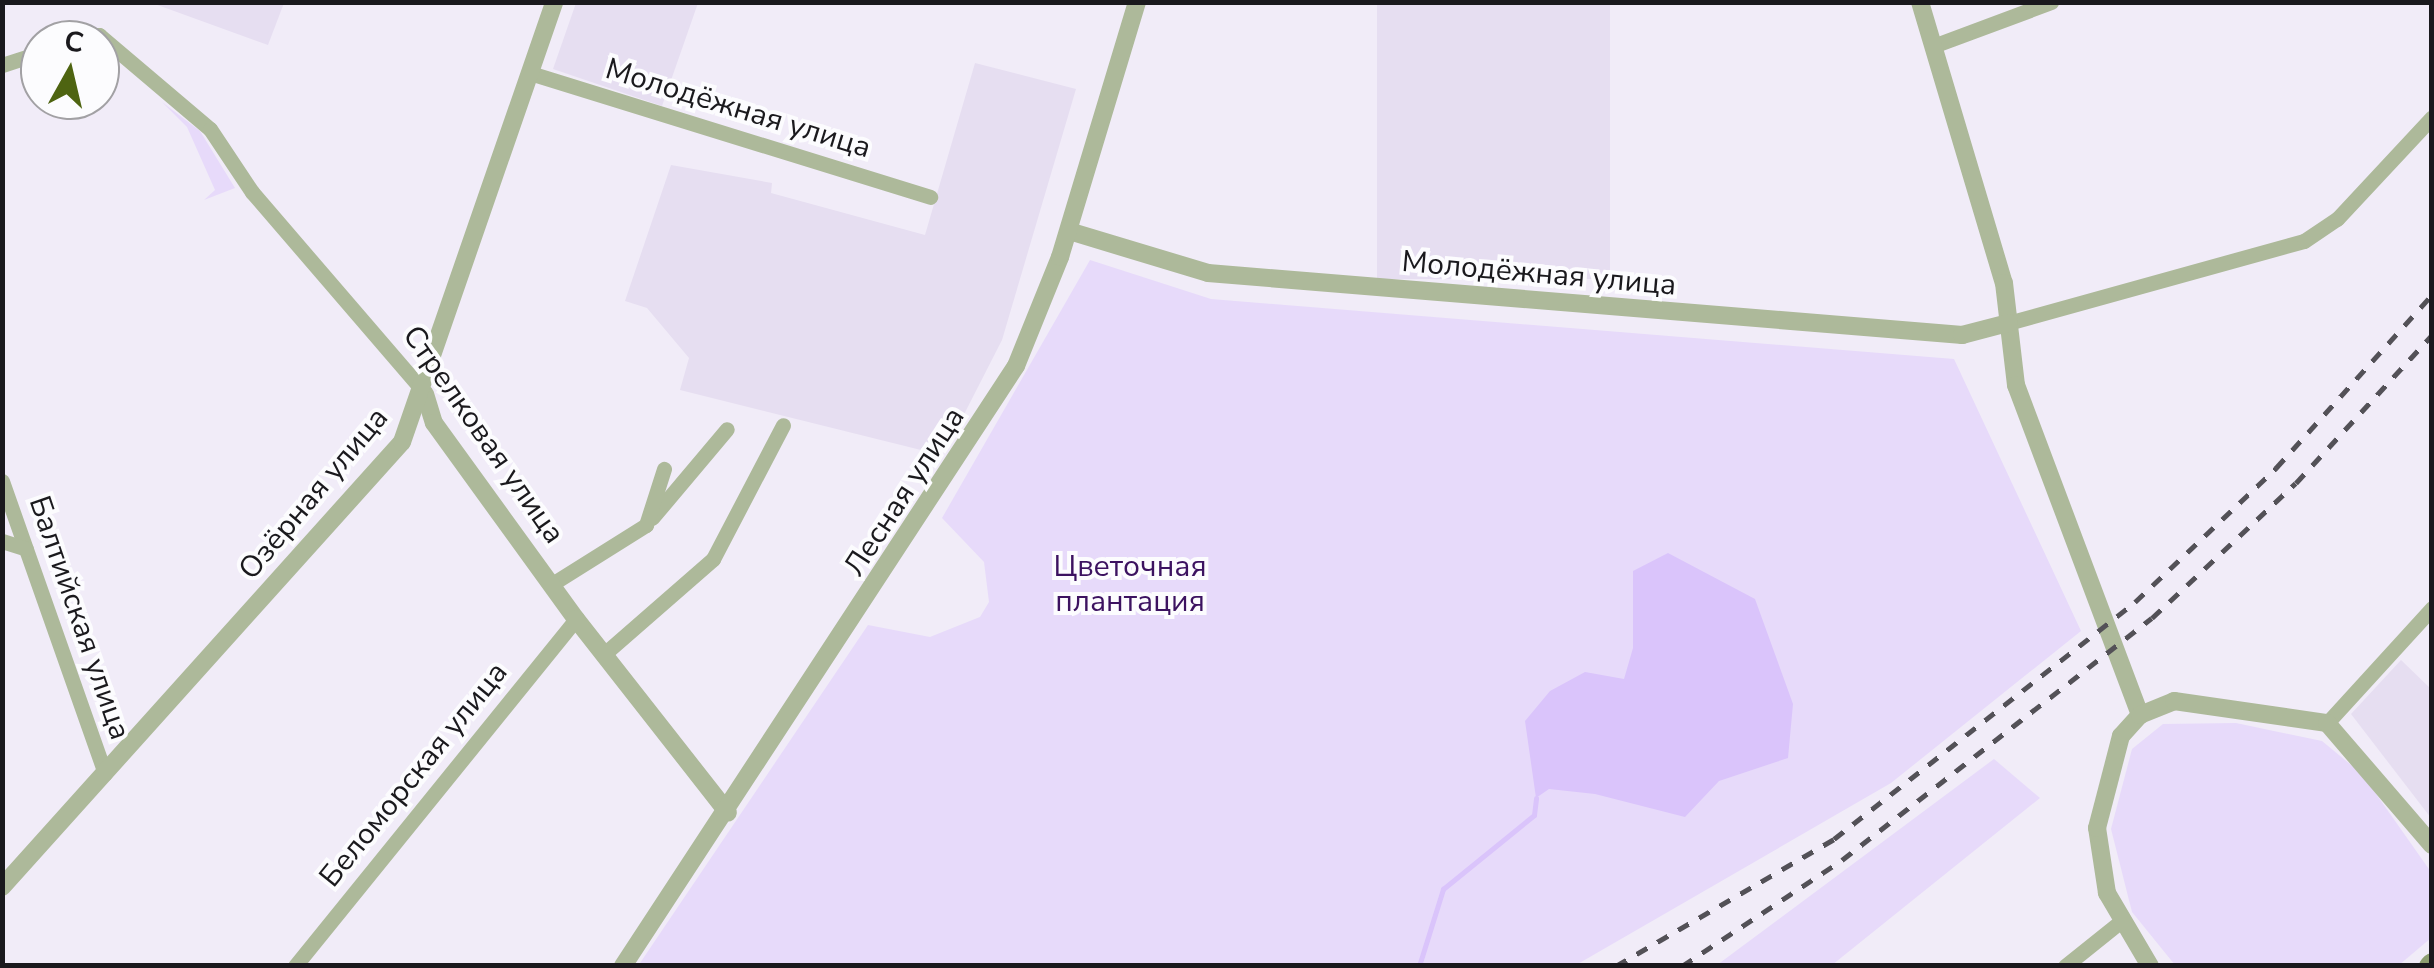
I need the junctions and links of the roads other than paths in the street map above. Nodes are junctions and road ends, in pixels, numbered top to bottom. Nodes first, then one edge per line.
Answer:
1 (554, 2) edge
2 (1137, 2) edge
3 (1920, 2) edge
4 (2051, 2) edge
5 (1933, 46) junction
6 (120, 52) edge
7 (530, 74) junction
8 (2432, 116) edge
9 (930, 197) dead end
10 (1068, 231) junction
11 (2008, 323) junction
12 (425, 394) junction
13 (783, 424) dead end
14 (726, 430) dead end
15 (664, 469) dead end
16 (4, 489) edge
17 (646, 525) junction
18 (2, 542) edge
19 (26, 549) junction
20 (552, 584) junction
21 (2432, 608) edge
22 (576, 619) junction
23 (603, 656) junction
24 (2140, 716) junction
25 (2327, 722) junction
26 (105, 772) junction
27 (728, 813) junction
28 (2432, 845) edge
29 (2, 888) edge
30 (2120, 922) junction
31 (294, 966) edge
32 (623, 966) edge
33 (2065, 966) edge
34 (2150, 966) edge

1 - 7 street, Озёрная улица
2 - 10 street, Лесная улица
3 - 5 street
4 - 5 street
5 - 11 street
6 - 12 street, Стрелковая улица
7 - 9 street, Молодёжная улица
7 - 12 street, Озёрная улица
8 - 11 street
10 - 11 street, Молодёжная улица
10 - 27 street, Лесная улица
11 - 24 street
12 - 20 street, Стрелковая улица
12 - 26 street, Озёрная улица
13 - 23 street
14 - 17 street
15 - 17 street
16 - 19 street, Балтийская улица
17 - 20 street
18 - 19 street
19 - 26 street, Балтийская улица
20 - 22 street, Стрелковая улица
21 - 25 street
22 - 23 street, Стрелковая улица
22 - 31 street, Беломорская улица
23 - 27 street, Стрелковая улица
24 - 25 street
24 - 30 street
25 - 28 street
26 - 29 street, Озёрная улица
27 - 32 street, Лесная улица
30 - 33 street
30 - 34 street

